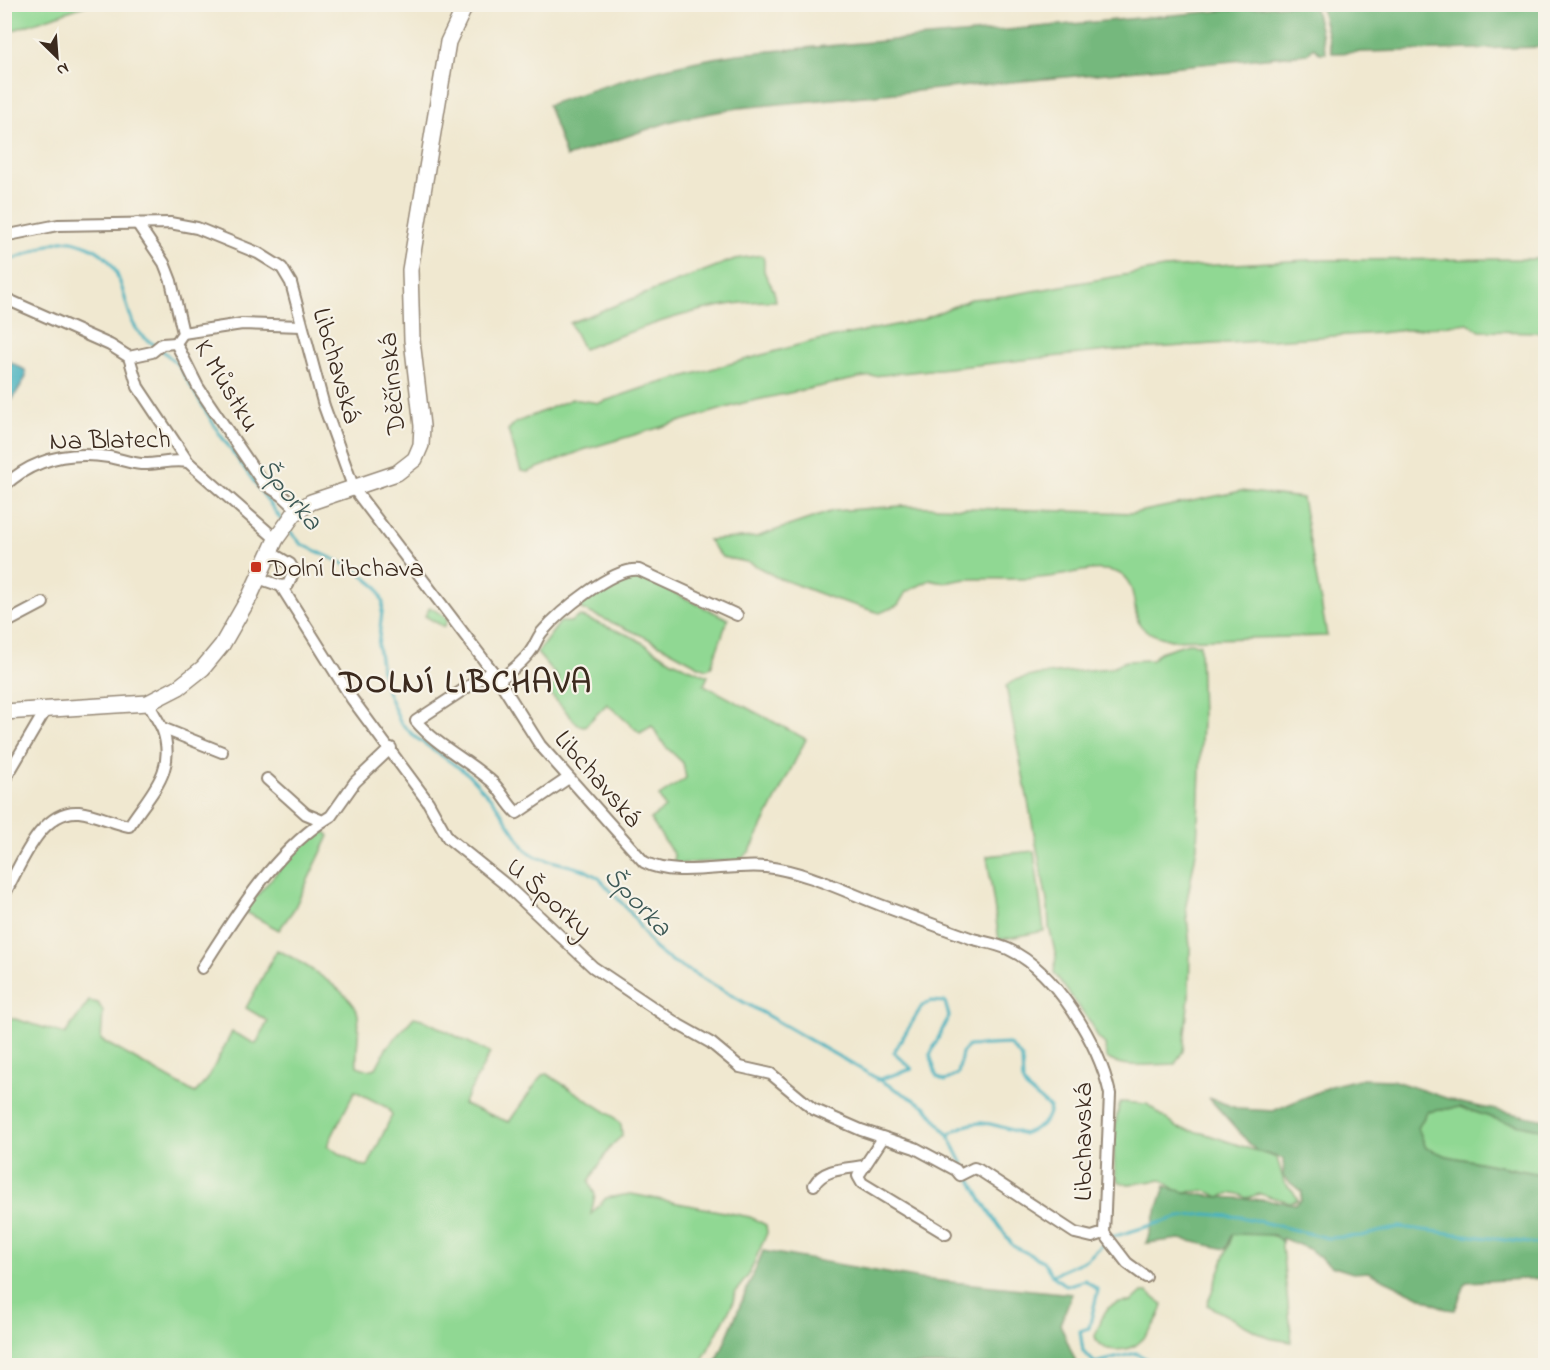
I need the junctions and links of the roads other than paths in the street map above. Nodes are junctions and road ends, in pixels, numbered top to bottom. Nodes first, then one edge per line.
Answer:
1 (466, 4) edge
2 (137, 223) junction
3 (4, 236) edge
4 (4, 298) edge
5 (302, 326) junction
6 (183, 333) junction
7 (176, 343) junction
8 (129, 357) junction
9 (188, 462) junction
10 (4, 486) edge
11 (354, 489) junction
12 (294, 514) junction
13 (275, 542) junction
14 (258, 578) junction
15 (281, 585) junction
16 (43, 603) dead end
17 (737, 615) dead end
18 (4, 618) edge
19 (495, 676) junction
20 (148, 703) junction
21 (45, 711) junction
22 (4, 712) edge
23 (162, 728) junction
24 (391, 748) junction
25 (222, 752) dead end
26 (567, 778) junction
27 (267, 779) dead end
28 (4, 781) edge
29 (323, 821) junction
30 (4, 894) edge
31 (202, 968) dead end
32 (883, 1138) junction
33 (864, 1166) junction
34 (814, 1185) dead end
35 (946, 1234) dead end
36 (1107, 1237) junction
37 (1146, 1277) dead end

1 - 11 main road, Děčínská
2 - 3 street, Libchavská
2 - 5 street, Libchavská
2 - 6 street, K Můstku
4 - 8 street
5 - 6 street, K Můstku
5 - 11 street, Libchavská
6 - 7 street, K Můstku
7 - 8 street
7 - 12 street, K Můstku
8 - 9 street
9 - 10 street, Na Blatech
9 - 13 street
11 - 12 main road, Děčínská
11 - 19 street, Libchavská
12 - 13 main road
13 - 14 main road
13 - 15 street
14 - 15 street
14 - 20 main road
15 - 24 street, U Šporky
16 - 18 street
17 - 19 street
19 - 26 street, Libchavská
19 - 26 street
20 - 21 main road
20 - 23 street
21 - 22 main road
21 - 28 street
23 - 25 street
23 - 30 street
24 - 29 street
24 - 32 street, U Šporky
26 - 36 street, Libchavská
27 - 29 street
29 - 31 street
32 - 33 street
32 - 36 street, U Šporky
33 - 34 street
33 - 35 street
36 - 37 street

